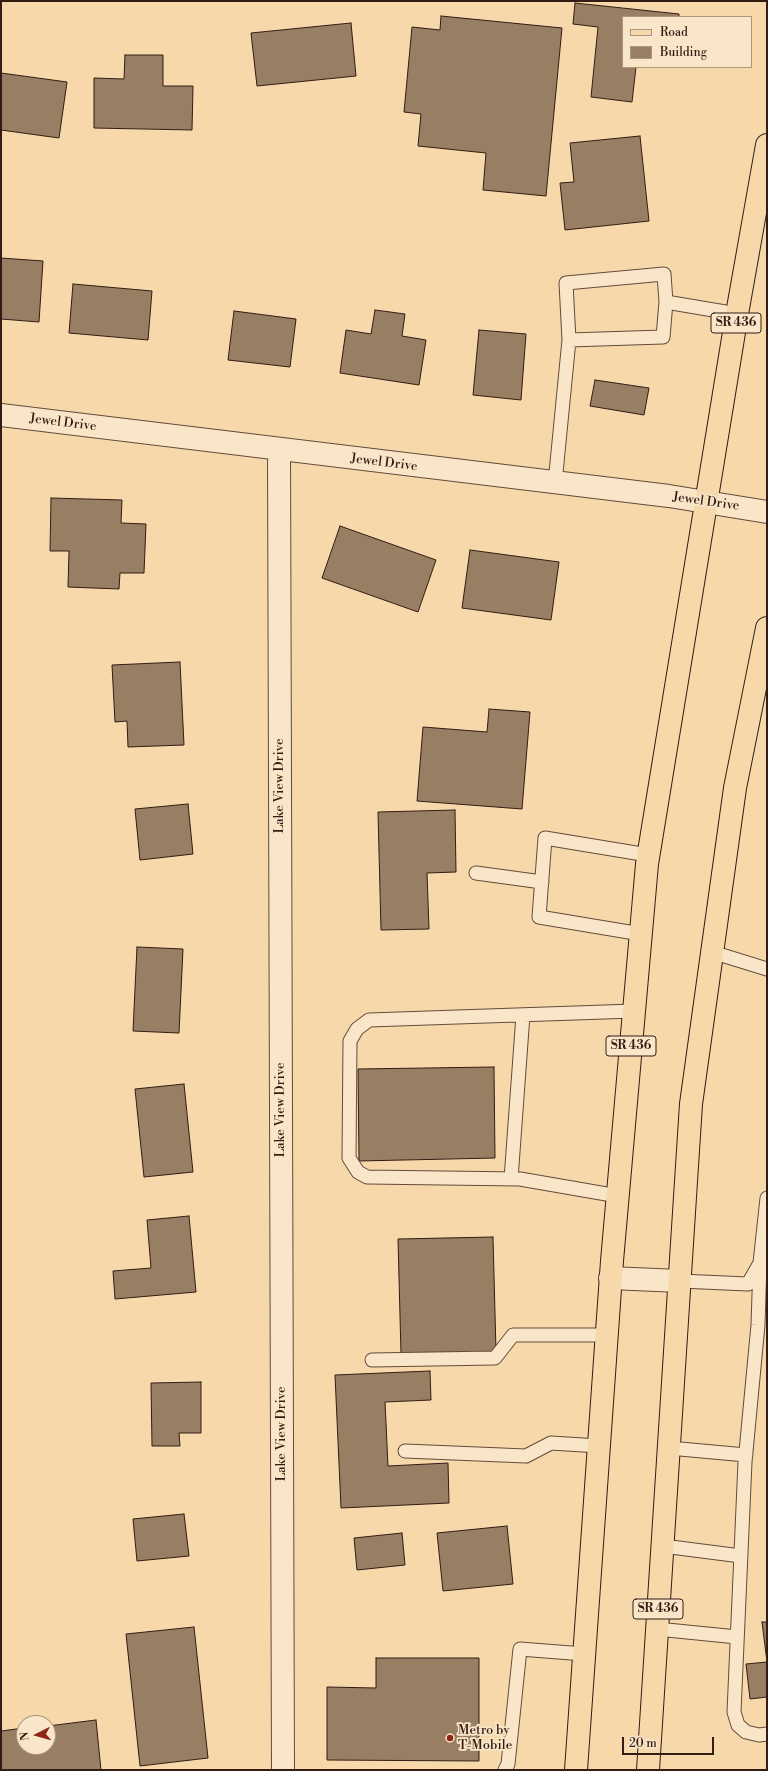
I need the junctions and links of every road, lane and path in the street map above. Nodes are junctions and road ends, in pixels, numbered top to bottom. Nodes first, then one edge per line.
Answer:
1 (767, 145) edge
2 (666, 302) junction
3 (737, 314) junction
4 (570, 340) junction
5 (1, 415) edge
6 (279, 450) junction
7 (555, 483) junction
8 (706, 501) junction
9 (767, 512) edge
10 (767, 628) edge
11 (648, 855) junction
12 (476, 873) dead end
13 (542, 882) junction
14 (641, 934) junction
15 (712, 952) junction
16 (767, 969) edge
17 (634, 1011) junction
18 (523, 1015) junction
19 (510, 1179) junction
20 (618, 1196) junction
21 (767, 1198) edge
22 (760, 1263) junction
23 (610, 1278) junction
24 (680, 1280) junction
25 (763, 1306) edge
26 (607, 1334) junction
27 (372, 1360) dead end
28 (599, 1446) junction
29 (669, 1448) junction
30 (405, 1452) dead end
31 (746, 1455) junction
32 (663, 1546) junction
33 (741, 1556) junction
34 (657, 1629) junction
35 (737, 1638) junction
36 (584, 1654) junction
37 (767, 1734) edge
38 (283, 1770) edge
39 (505, 1770) edge
40 (576, 1770) edge
41 (648, 1770) edge

1 - 3 main road, SR 436
2 - 3 lane
2 - 4 lane
2 - 4 lane
3 - 8 main road, SR 436
4 - 7 lane
5 - 6 street, Jewel Drive
6 - 7 street, Jewel Drive
6 - 38 street, Lake View Drive
7 - 8 street, Jewel Drive
8 - 9 street, Jewel Drive
8 - 11 main road, SR 436
10 - 15 main road, SR 436
11 - 13 lane
11 - 14 main road, SR 436
12 - 13 lane
13 - 14 lane
14 - 17 main road, SR 436
15 - 16 lane
15 - 24 main road, SR 436
17 - 18 lane
17 - 20 main road, SR 436
18 - 19 lane
18 - 19 lane
19 - 20 lane
20 - 23 main road, SR 436
21 - 22 lane
22 - 24 lane
22 - 25 lane
23 - 24 street
23 - 26 main road, SR 436
24 - 29 main road, SR 436
25 - 31 lane
26 - 27 lane
26 - 28 main road, SR 436
28 - 30 lane
28 - 36 main road, SR 436
29 - 31 lane
29 - 32 main road, SR 436
31 - 33 lane
32 - 33 lane
32 - 34 main road, SR 436
33 - 35 lane
34 - 35 lane
34 - 41 main road, SR 436
35 - 37 lane
36 - 39 lane
36 - 40 main road, SR 436

